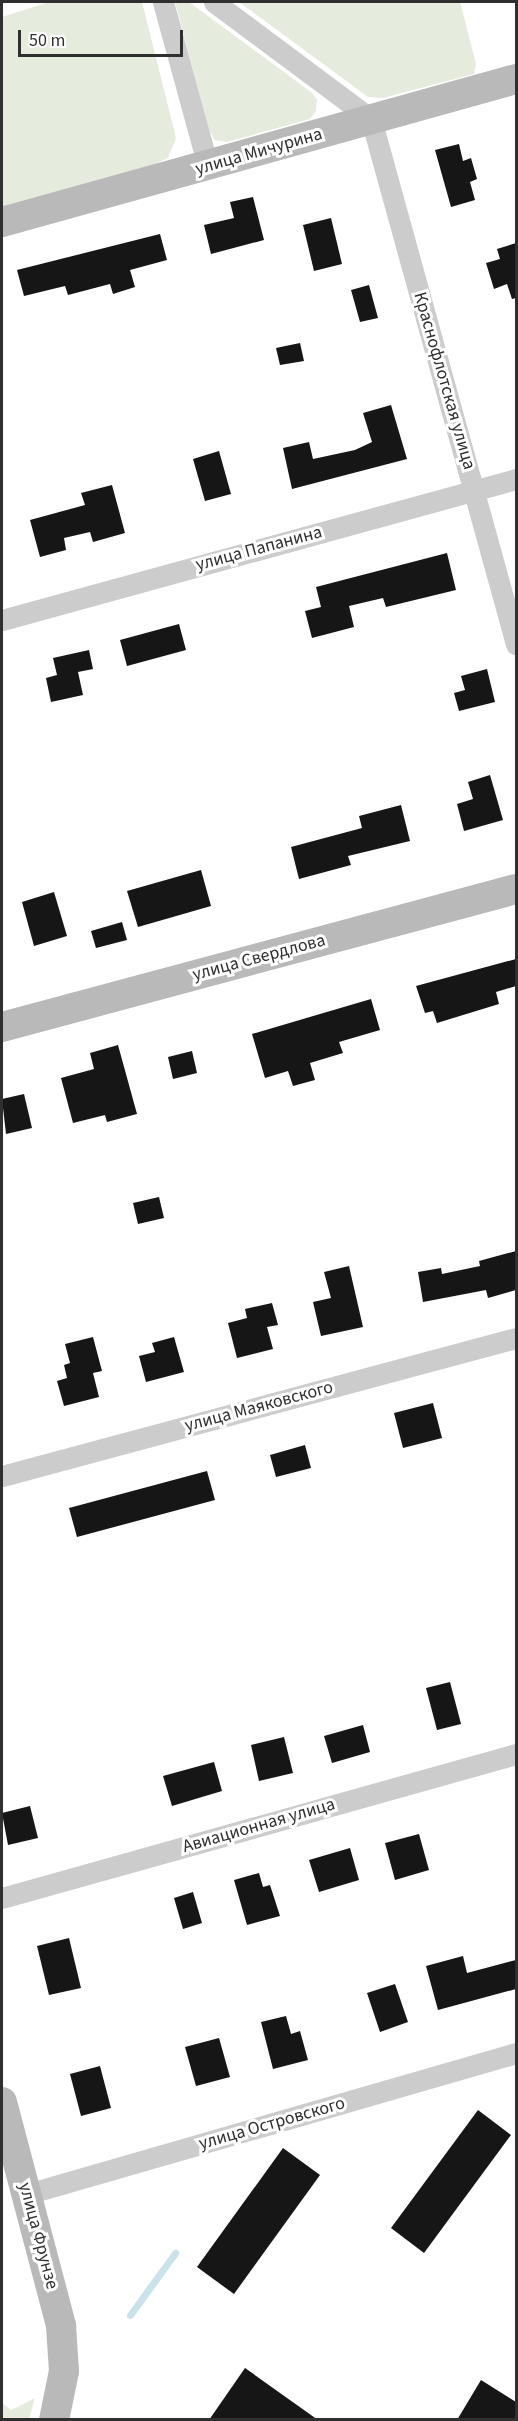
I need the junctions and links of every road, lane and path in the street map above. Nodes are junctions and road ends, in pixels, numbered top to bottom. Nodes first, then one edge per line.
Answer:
1 (163, 2) edge
2 (214, 2) edge
3 (516, 79) edge
4 (371, 118) junction
5 (208, 167) junction
6 (2, 222) edge
7 (516, 479) edge
8 (475, 490) junction
9 (2, 620) edge
10 (516, 644) edge
11 (516, 890) edge
12 (2, 1027) edge
13 (516, 1338) edge
14 (2, 1476) edge
15 (516, 1754) edge
16 (2, 1899) edge
17 (516, 2052) edge
18 (2, 2102) edge
19 (27, 2194) junction
20 (54, 2420) edge

1 - 5 street
2 - 4 street
3 - 4 street, улица Мичурина
4 - 5 street, улица Мичурина
4 - 8 street, Краснофлотская улица
5 - 6 street, улица Мичурина
7 - 8 street, улица Папанина
8 - 9 street, улица Папанина
8 - 10 street, Краснофлотская улица
11 - 12 street, улица Свердлова
13 - 14 street, улица Маяковского
15 - 16 street, Авиационная улица
17 - 19 street, улица Островского
18 - 19 street, улица Фрунзе
19 - 20 street, улица Фрунзе

